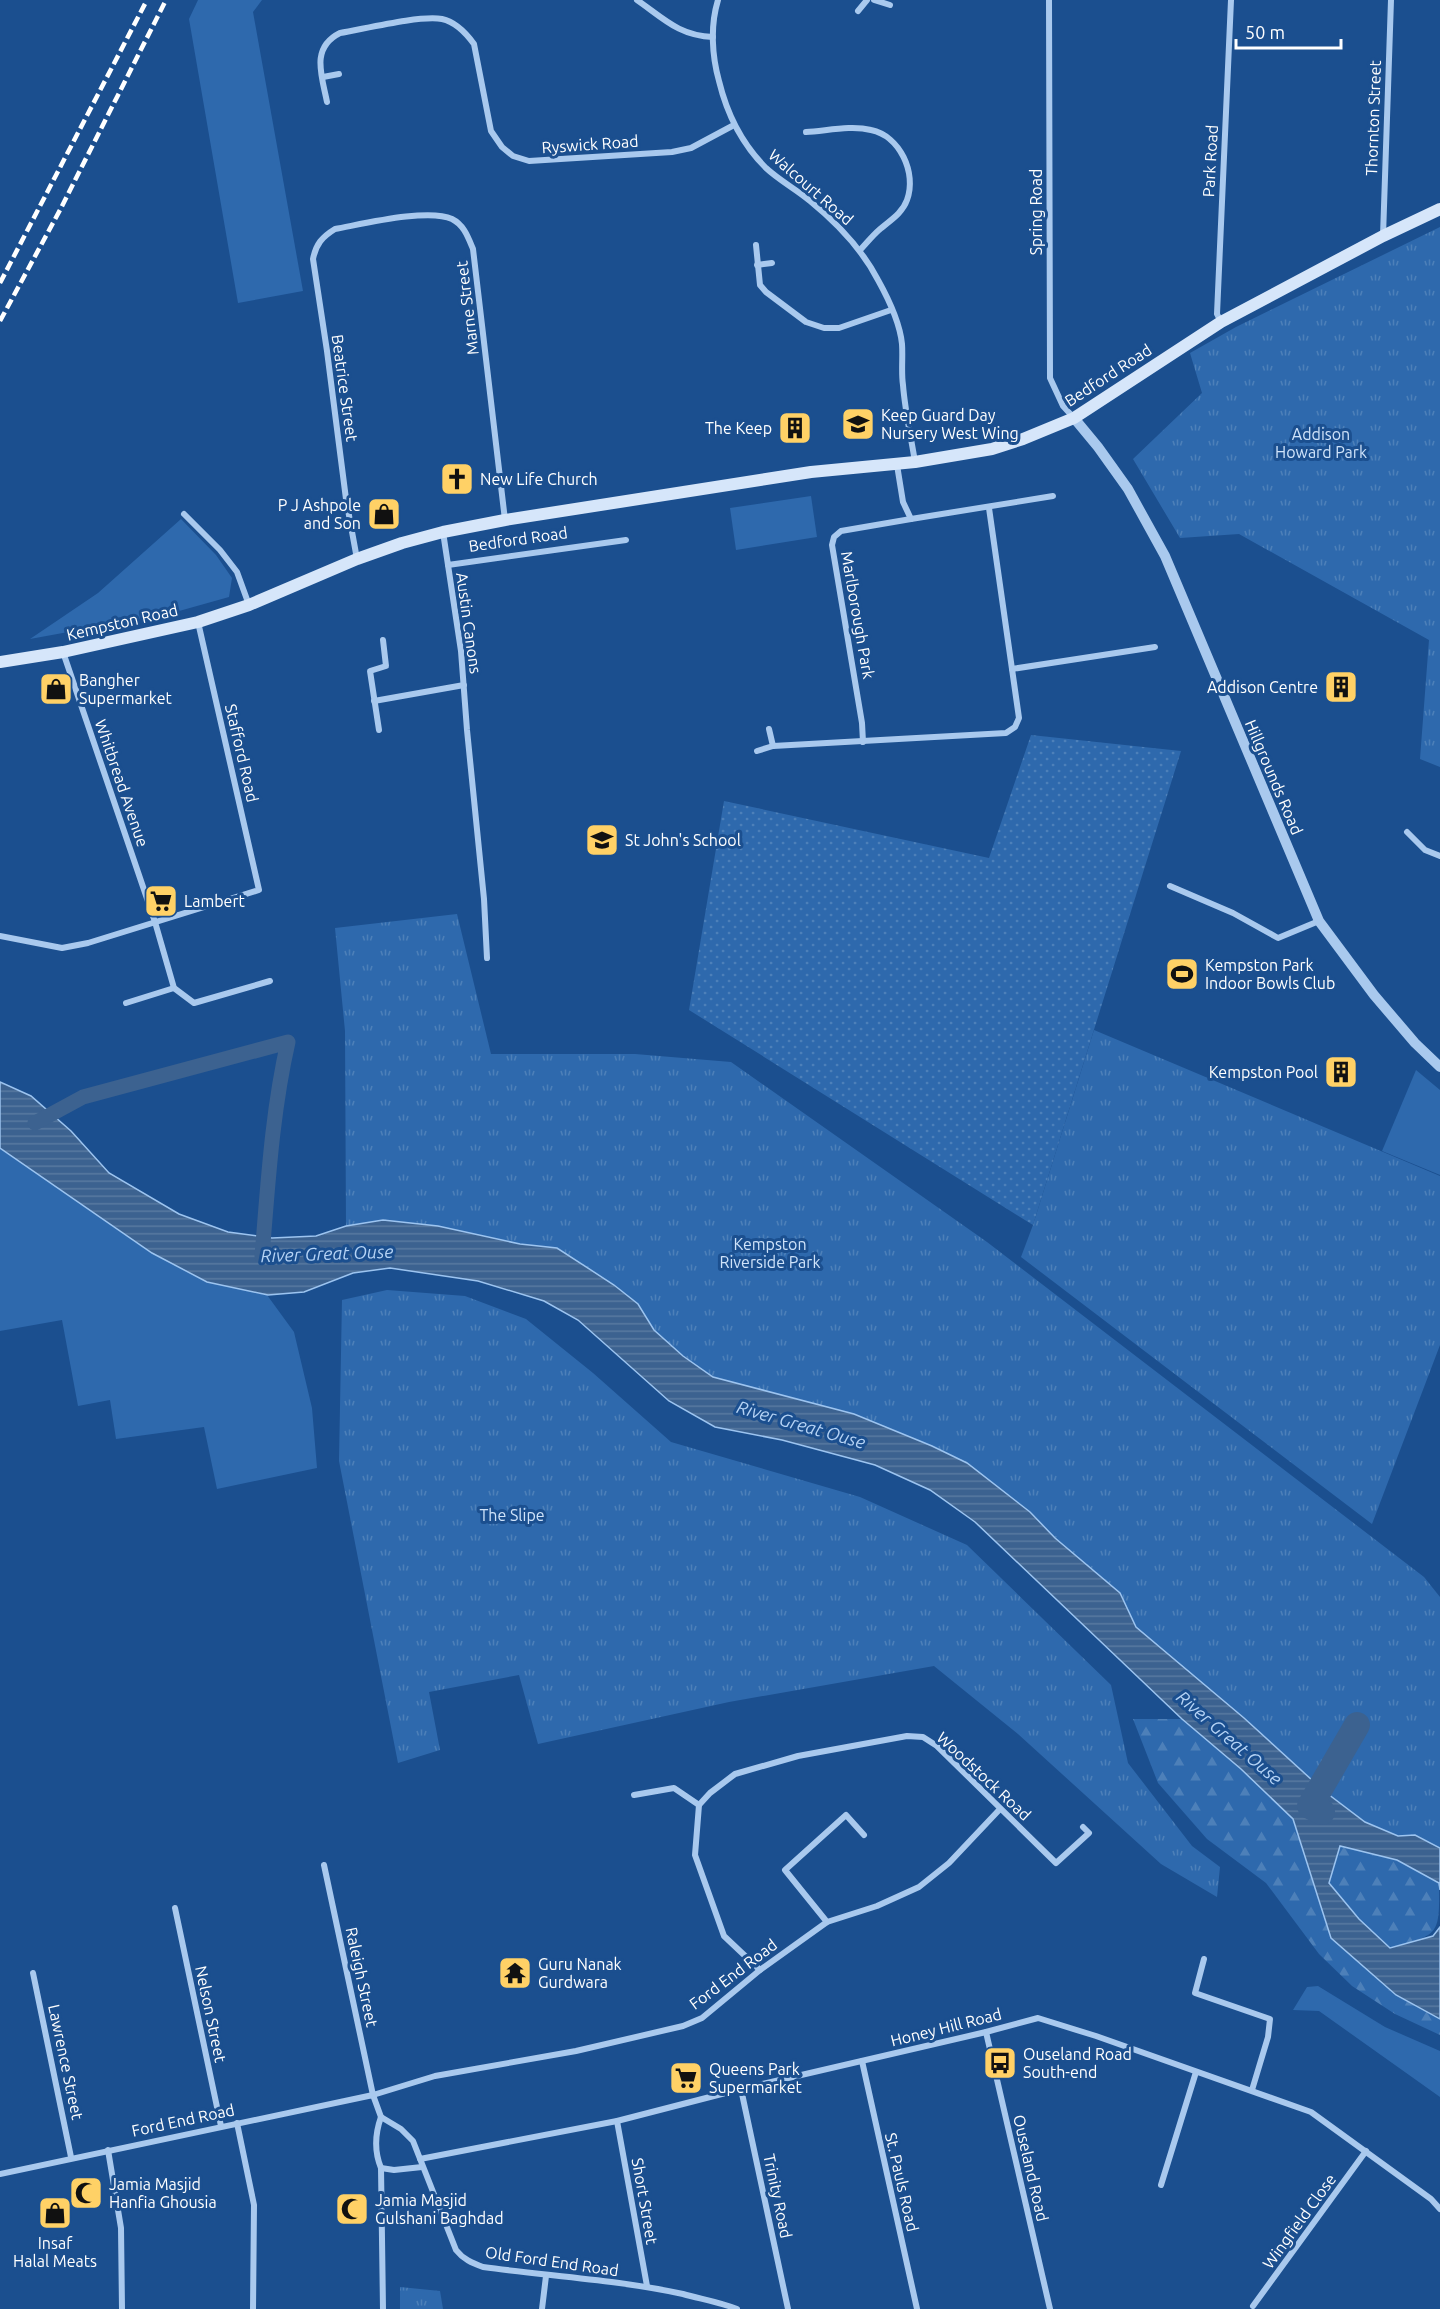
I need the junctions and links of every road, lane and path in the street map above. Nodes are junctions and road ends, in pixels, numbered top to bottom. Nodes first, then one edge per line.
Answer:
1 (637, 0) edge
2 (718, 0) edge
3 (867, 0) edge
4 (874, 0) edge
5 (1049, 0) edge
6 (1231, 0) edge
7 (1391, 0) edge
8 (890, 5) dead end
9 (858, 11) dead end
10 (713, 37) junction
11 (339, 74) dead end
12 (323, 77) junction
13 (327, 102) dead end
14 (734, 125) junction
15 (806, 132) dead end
16 (1440, 209) edge
17 (335, 229) joint
18 (1383, 236) junction
19 (756, 245) dead end
20 (860, 250) junction
21 (772, 263) dead end
22 (757, 265) junction
23 (891, 310) junction
24 (1221, 322) junction
25 (1074, 418) junction
26 (915, 462) junction
27 (897, 465) junction
28 (1053, 496) dead end
29 (989, 507) junction
30 (184, 513) dead end
31 (911, 519) junction
32 (504, 520) junction
33 (443, 532) junction
34 (626, 540) dead end
35 (357, 559) junction
36 (448, 565) junction
37 (249, 605) junction
38 (198, 622) junction
39 (383, 640) dead end
40 (1155, 647) dead end
41 (63, 652) junction
42 (0, 662) edge
43 (1012, 669) junction
44 (464, 686) junction
45 (374, 701) junction
46 (769, 729) dead end
47 (379, 730) dead end
48 (863, 742) junction
49 (773, 746) junction
50 (757, 751) dead end
51 (1407, 832) dead end
52 (1440, 856) edge
53 (1170, 886) dead end
54 (1319, 921) junction
55 (155, 922) junction
56 (0, 936) edge
57 (487, 958) dead end
58 (270, 981) dead end
59 (174, 988) junction
60 (126, 1003) dead end
61 (1440, 1067) edge
62 (634, 1795) dead end
63 (699, 1805) junction
64 (1000, 1809) junction
65 (1083, 1827) dead end
66 (864, 1834) dead end
67 (324, 1865) dead end
68 (175, 1908) dead end
69 (827, 1922) junction
70 (1204, 1959) dead end
71 (760, 1970) junction
72 (33, 1973) dead end
73 (986, 2032) junction
74 (862, 2061) junction
75 (1196, 2072) junction
76 (741, 2089) junction
77 (1252, 2090) junction
78 (373, 2095) junction
79 (381, 2117) junction
80 (617, 2121) junction
81 (237, 2123) junction
82 (221, 2126) junction
83 (108, 2150) junction
84 (1366, 2151) junction
85 (71, 2157) junction
86 (420, 2159) junction
87 (422, 2167) junction
88 (381, 2168) junction
89 (0, 2174) edge
90 (1161, 2186) dead end
91 (1440, 2209) edge
92 (546, 2276) junction
93 (647, 2286) junction
94 (1253, 2306) dead end
95 (122, 2309) edge
96 (253, 2309) edge
97 (383, 2309) edge
98 (542, 2309) edge
99 (736, 2309) edge
100 (788, 2309) edge
101 (917, 2309) edge
102 (1050, 2309) edge

1 - 10 street
2 - 10 street, Walcourt Road
3 - 9 street
4 - 8 street
5 - 25 street, Spring Road
6 - 24 street, Park Road
7 - 18 street, Thornton Street
10 - 14 street, Walcourt Road
11 - 12 street
12 - 13 street, Ryswick Road
12 - 14 street, Ryswick Road
14 - 20 street, Walcourt Road
15 - 20 street
16 - 18 main road, Bedford Road
17 - 32 street, Marne Street
17 - 35 street, Beatrice Street
18 - 24 main road, Bedford Road
19 - 22 street
20 - 23 street, Walcourt Road
21 - 22 street
22 - 23 street
23 - 26 street, Walcourt Road
24 - 25 main road, Bedford Road
25 - 26 main road, Bedford Road
25 - 54 street, Hillgrounds Road
26 - 27 main road, Bedford Road
27 - 31 street
27 - 32 main road, Bedford Road
28 - 29 street, Marlborough Park
29 - 31 street, Marlborough Park
29 - 43 street
30 - 37 street
31 - 48 street, Marlborough Park
32 - 33 main road, Bedford Road
33 - 35 main road, Bedford Road
33 - 36 street, Bedford Road
34 - 36 street, Bedford Road
35 - 37 main road, Bedford Road
36 - 44 street, Austin Canons
37 - 38 main road, Kempston Road
38 - 41 main road, Kempston Road
38 - 55 street, Stafford Road
39 - 45 street
40 - 43 street
41 - 42 main road, Kempston Road
41 - 55 street, Whitbread Avenue
43 - 48 street
44 - 45 street, Austin Canons
44 - 57 street, Austin Canons
45 - 47 street
46 - 49 street
48 - 49 street
49 - 50 street
51 - 52 street
53 - 54 street
54 - 61 street, Hillgrounds Road
55 - 56 street
55 - 59 street, Whitbread Avenue
58 - 59 street
59 - 60 street
62 - 63 street
63 - 64 street, Woodstock Road
63 - 71 street
64 - 65 street, Woodstock Road
64 - 69 street, Ford End Road
66 - 69 street
67 - 78 street, Raleigh Street
68 - 82 street, Nelson Street
69 - 71 street, Ford End Road
70 - 77 street
71 - 78 street, Ford End Road
72 - 85 street, Lawrence Street
73 - 74 street, Honey Hill Road
73 - 75 street, Honey Hill Road
73 - 102 street, Ouseland Road
74 - 76 street, Honey Hill Road
74 - 101 street, St. Pauls Road
75 - 77 street, Honey Hill Road
75 - 90 street
76 - 80 street, Honey Hill Road
76 - 100 street, Trinity Road
77 - 84 street, Honey Hill Road
78 - 79 street
78 - 81 street, Ford End Road
79 - 86 street, Old Ford End Road
79 - 88 street
80 - 86 street, Honey Hill Road
80 - 93 street, Short Street
81 - 82 street, Ford End Road
81 - 96 street
82 - 83 street, Ford End Road
83 - 85 street, Ford End Road
83 - 95 street
84 - 91 street, Honey Hill Road
84 - 94 street, Wingfield Close
85 - 89 street, Ford End Road
86 - 87 street, Old Ford End Road
87 - 88 street
87 - 92 street, Old Ford End Road
88 - 97 street
92 - 93 street, Old Ford End Road
92 - 98 street
93 - 99 street, Old Ford End Road

